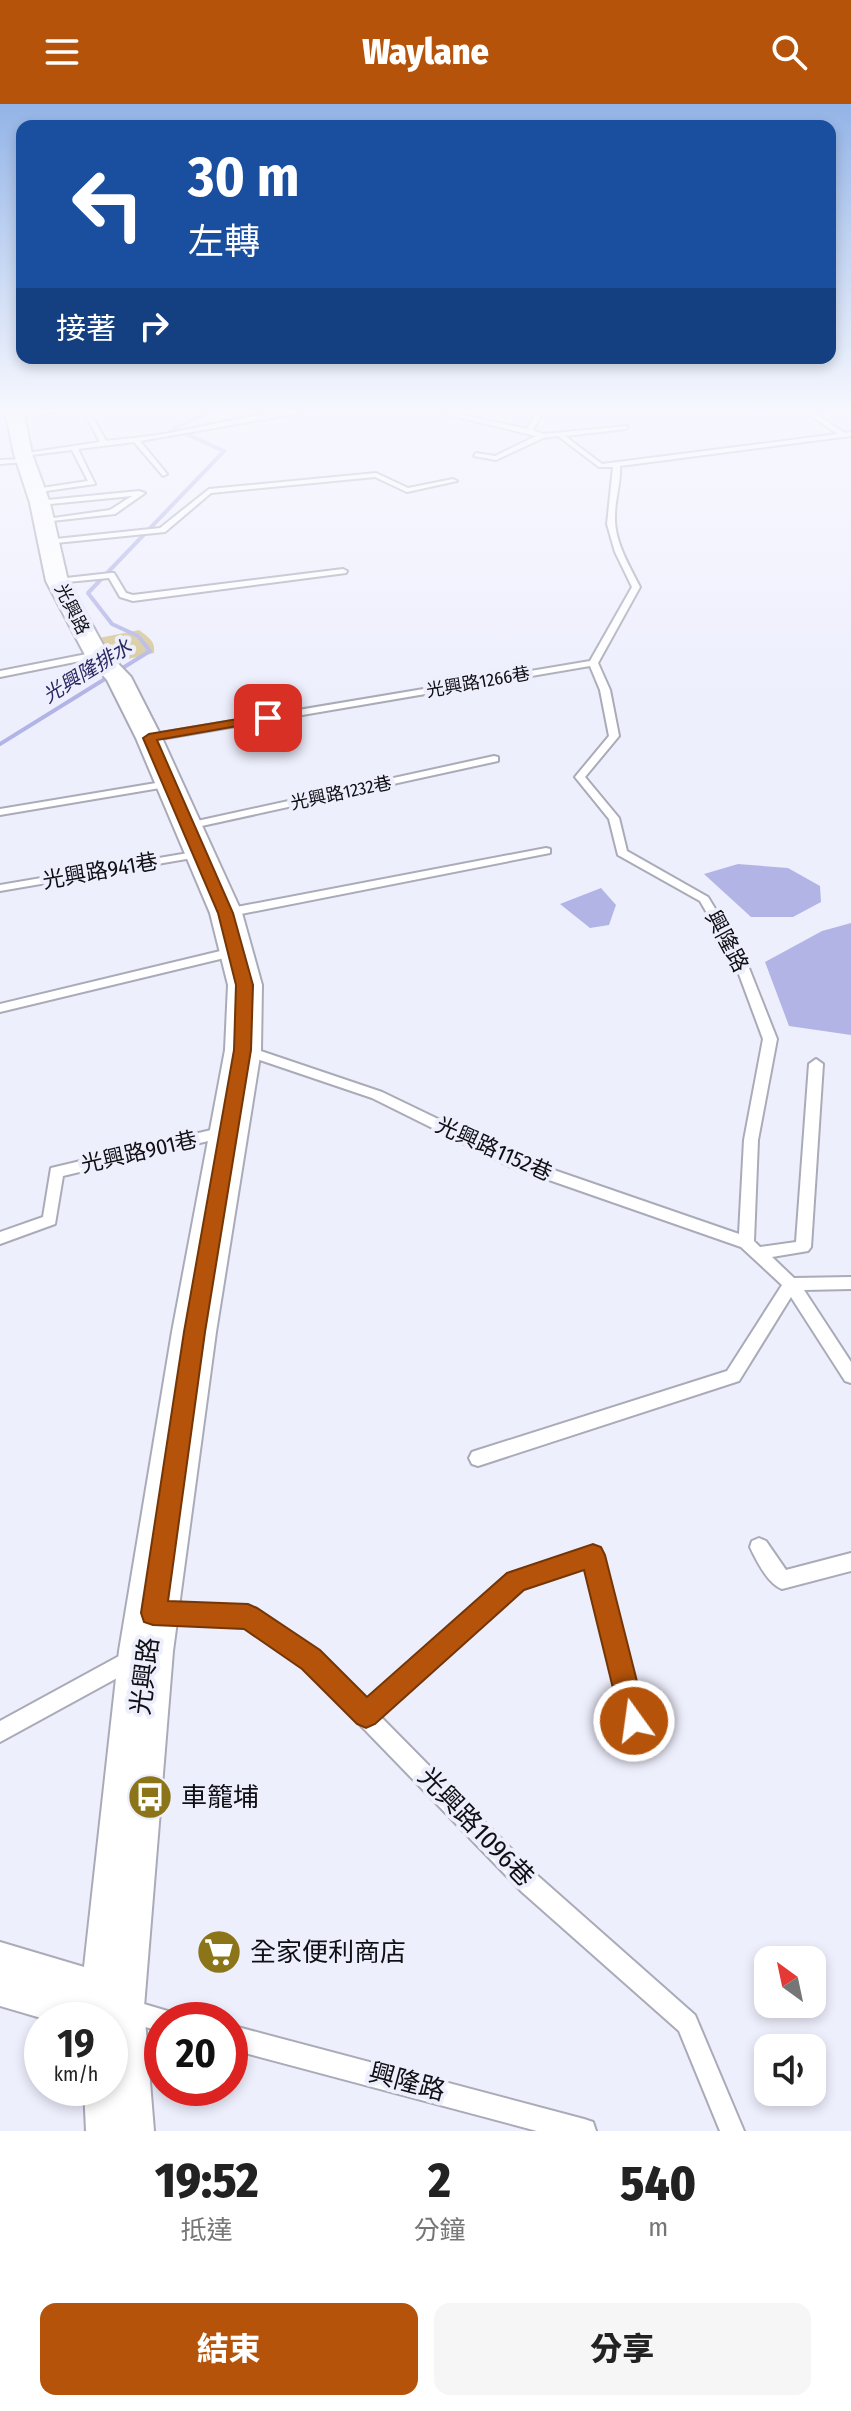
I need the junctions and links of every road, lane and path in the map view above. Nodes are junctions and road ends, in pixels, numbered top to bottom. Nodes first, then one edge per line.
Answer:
1 (39, 505) junction
2 (42, 505) edge
3 (123, 505) edge
4 (193, 505) edge
5 (614, 505) edge
6 (46, 542) junction
7 (343, 571) dead end
8 (57, 581) junction
9 (593, 663) junction
10 (107, 666) junction
11 (0, 674) edge
12 (149, 738) junction
13 (494, 759) dead end
14 (168, 784) junction
15 (0, 812) edge
16 (194, 840) junction
17 (546, 851) dead end
18 (0, 888) edge
19 (231, 932) junction
20 (0, 1008) edge
21 (243, 1050) junction
22 (816, 1064) dead end
23 (228, 1131) junction
24 (0, 1238) edge
25 (752, 1248) junction
26 (851, 1283) edge
27 (791, 1284) junction
28 (851, 1376) edge
29 (478, 1458) dead end
30 (759, 1547) dead end
31 (851, 1562) edge
32 (150, 1632) junction
33 (366, 1715) junction
34 (634, 1721) dead end
35 (0, 1732) edge
36 (0, 1974) edge
37 (137, 2014) edge
38 (248, 2042) edge
39 (120, 2131) edge
40 (584, 2131) edge
41 (732, 2131) edge

1 - 2 lane
1 - 3 lane
1 - 6 main road, 光興路
4 - 6 lane
5 - 9 lane
6 - 8 main road, 光興路
7 - 8 lane
8 - 10 main road, 光興路
9 - 12 lane, 光興路1266巷
9 - 25 lane, 興隆路
10 - 11 lane
10 - 12 main road, 光興路
12 - 14 main road, 光興路
13 - 16 lane, 光興路1232巷
14 - 15 lane
14 - 16 main road, 光興路
16 - 18 lane, 光興路941巷
16 - 19 main road, 光興路
17 - 19 lane
19 - 20 lane
19 - 21 main road, 光興路
21 - 23 main road, 光興路
21 - 25 lane, 光興路1152巷
22 - 25 lane
23 - 24 lane, 光興路901巷
23 - 32 main road, 光興路
25 - 27 lane
26 - 27 lane
27 - 28 lane
27 - 29 lane
30 - 31 lane
32 - 33 lane, 光興路1096巷
32 - 35 lane
32 - 37 main road, 光興路
33 - 34 lane
33 - 41 lane, 光興路1096巷
36 - 37 main road
37 - 39 main road, 光興路
38 - 40 lane, 興隆路

